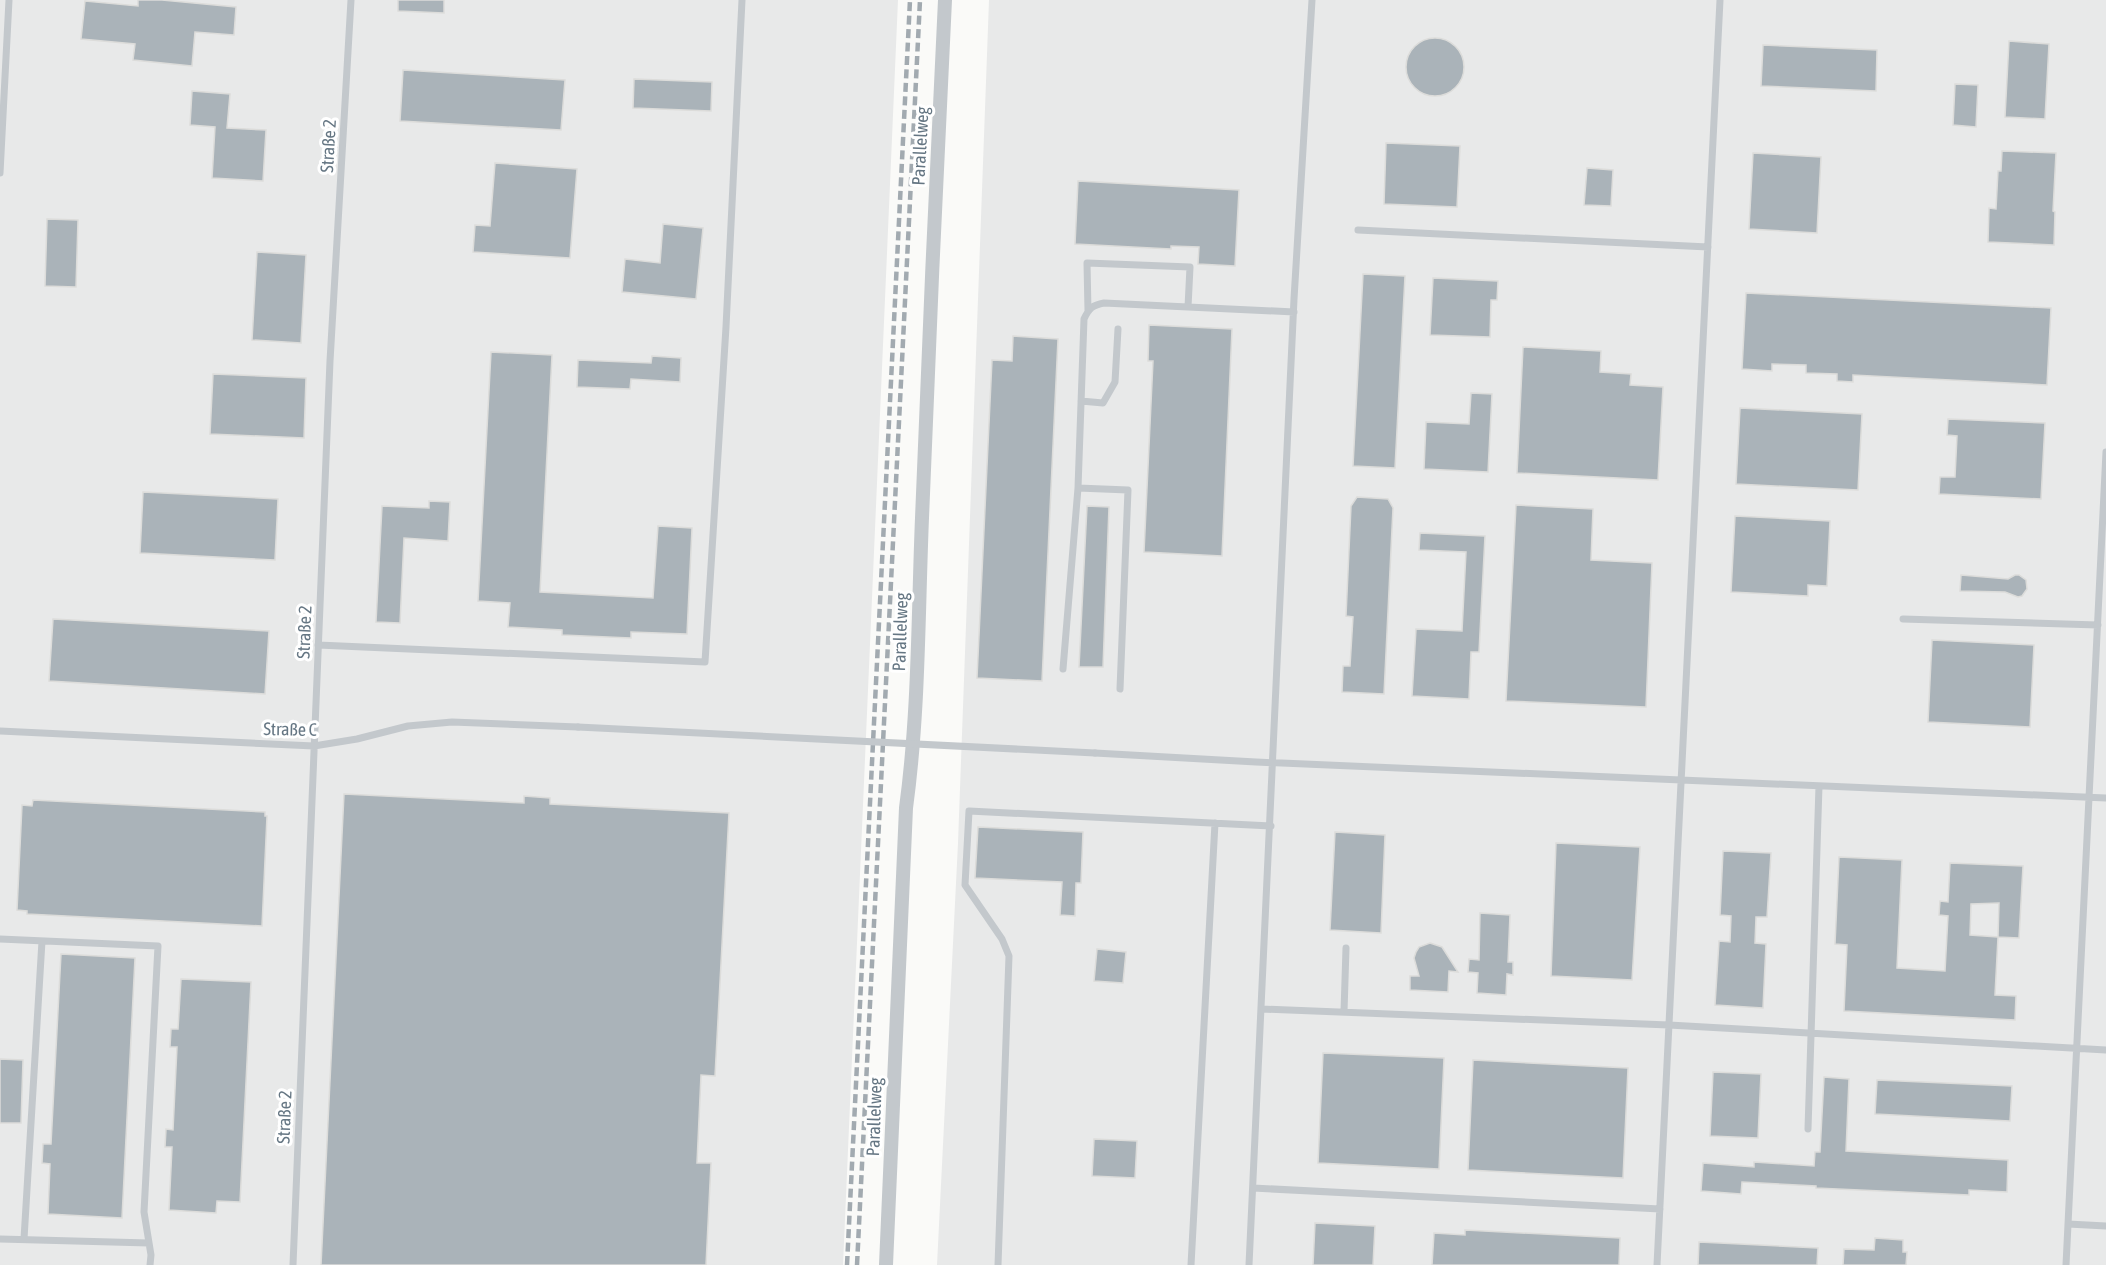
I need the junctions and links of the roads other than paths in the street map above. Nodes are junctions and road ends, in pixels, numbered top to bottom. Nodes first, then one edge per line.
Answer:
1 (9, 0) edge
2 (351, 0) edge
3 (742, 0) edge
4 (945, 0) edge
5 (1311, 0) edge
6 (1720, 0) edge
7 (0, 173) edge
8 (1358, 230) dead end
9 (1708, 247) junction
10 (1188, 307) junction
11 (1088, 311) junction
12 (1294, 312) junction
13 (1118, 329) dead end
14 (1081, 401) junction
15 (2106, 452) edge
16 (1078, 488) junction
17 (1903, 619) dead end
18 (2098, 625) junction
19 (318, 645) junction
20 (1063, 669) dead end
21 (1120, 689) dead end
22 (0, 731) edge
23 (314, 746) junction
24 (1274, 763) junction
25 (1682, 780) junction
26 (1819, 786) junction
27 (2090, 797) junction
28 (2106, 798) edge
29 (1215, 823) junction
30 (1271, 826) junction
31 (0, 939) edge
32 (42, 941) junction
33 (1346, 948) dead end
34 (1262, 1009) junction
35 (1344, 1012) junction
36 (1669, 1025) junction
37 (1812, 1033) junction
38 (2077, 1048) junction
39 (2106, 1050) edge
40 (1808, 1129) dead end
41 (1253, 1188) junction
42 (1660, 1209) junction
43 (2068, 1224) junction
44 (2106, 1226) edge
45 (0, 1239) edge
46 (24, 1239) junction
47 (149, 1243) junction
48 (150, 1265) edge
49 (293, 1265) edge
50 (886, 1265) edge
51 (998, 1265) edge
52 (1191, 1265) edge
53 (1250, 1265) edge
54 (1657, 1265) edge
55 (2066, 1265) edge

1 - 7 lane
2 - 19 lane, Straße 2
3 - 19 lane
4 - 50 street, Parallelweg
5 - 12 lane
6 - 9 lane
8 - 9 lane
9 - 25 lane
10 - 11 lane
10 - 11 lane
10 - 12 lane
11 - 14 lane
12 - 24 lane
13 - 14 lane
14 - 16 lane
15 - 18 lane
16 - 20 lane
16 - 21 lane
17 - 18 lane
18 - 27 lane
19 - 23 lane, Straße 2
22 - 23 lane, Straße C
23 - 24 lane, Straße C, bridge
23 - 49 lane, Straße 2
24 - 25 lane, Straße C
24 - 30 lane
25 - 26 lane, Straße C
25 - 36 lane
26 - 27 lane, Straße C
26 - 37 lane
27 - 28 lane, Straße C
27 - 38 lane
29 - 30 lane
29 - 51 lane
29 - 52 lane
30 - 34 lane
31 - 32 lane
32 - 46 lane
32 - 47 lane
33 - 35 lane
34 - 35 lane
34 - 41 lane
35 - 36 lane
36 - 37 lane
36 - 42 lane
37 - 38 lane
37 - 40 lane
38 - 39 lane
38 - 43 lane
41 - 42 lane
41 - 53 lane
42 - 54 lane
43 - 44 lane
43 - 55 lane
45 - 46 lane
46 - 47 lane
47 - 48 lane

